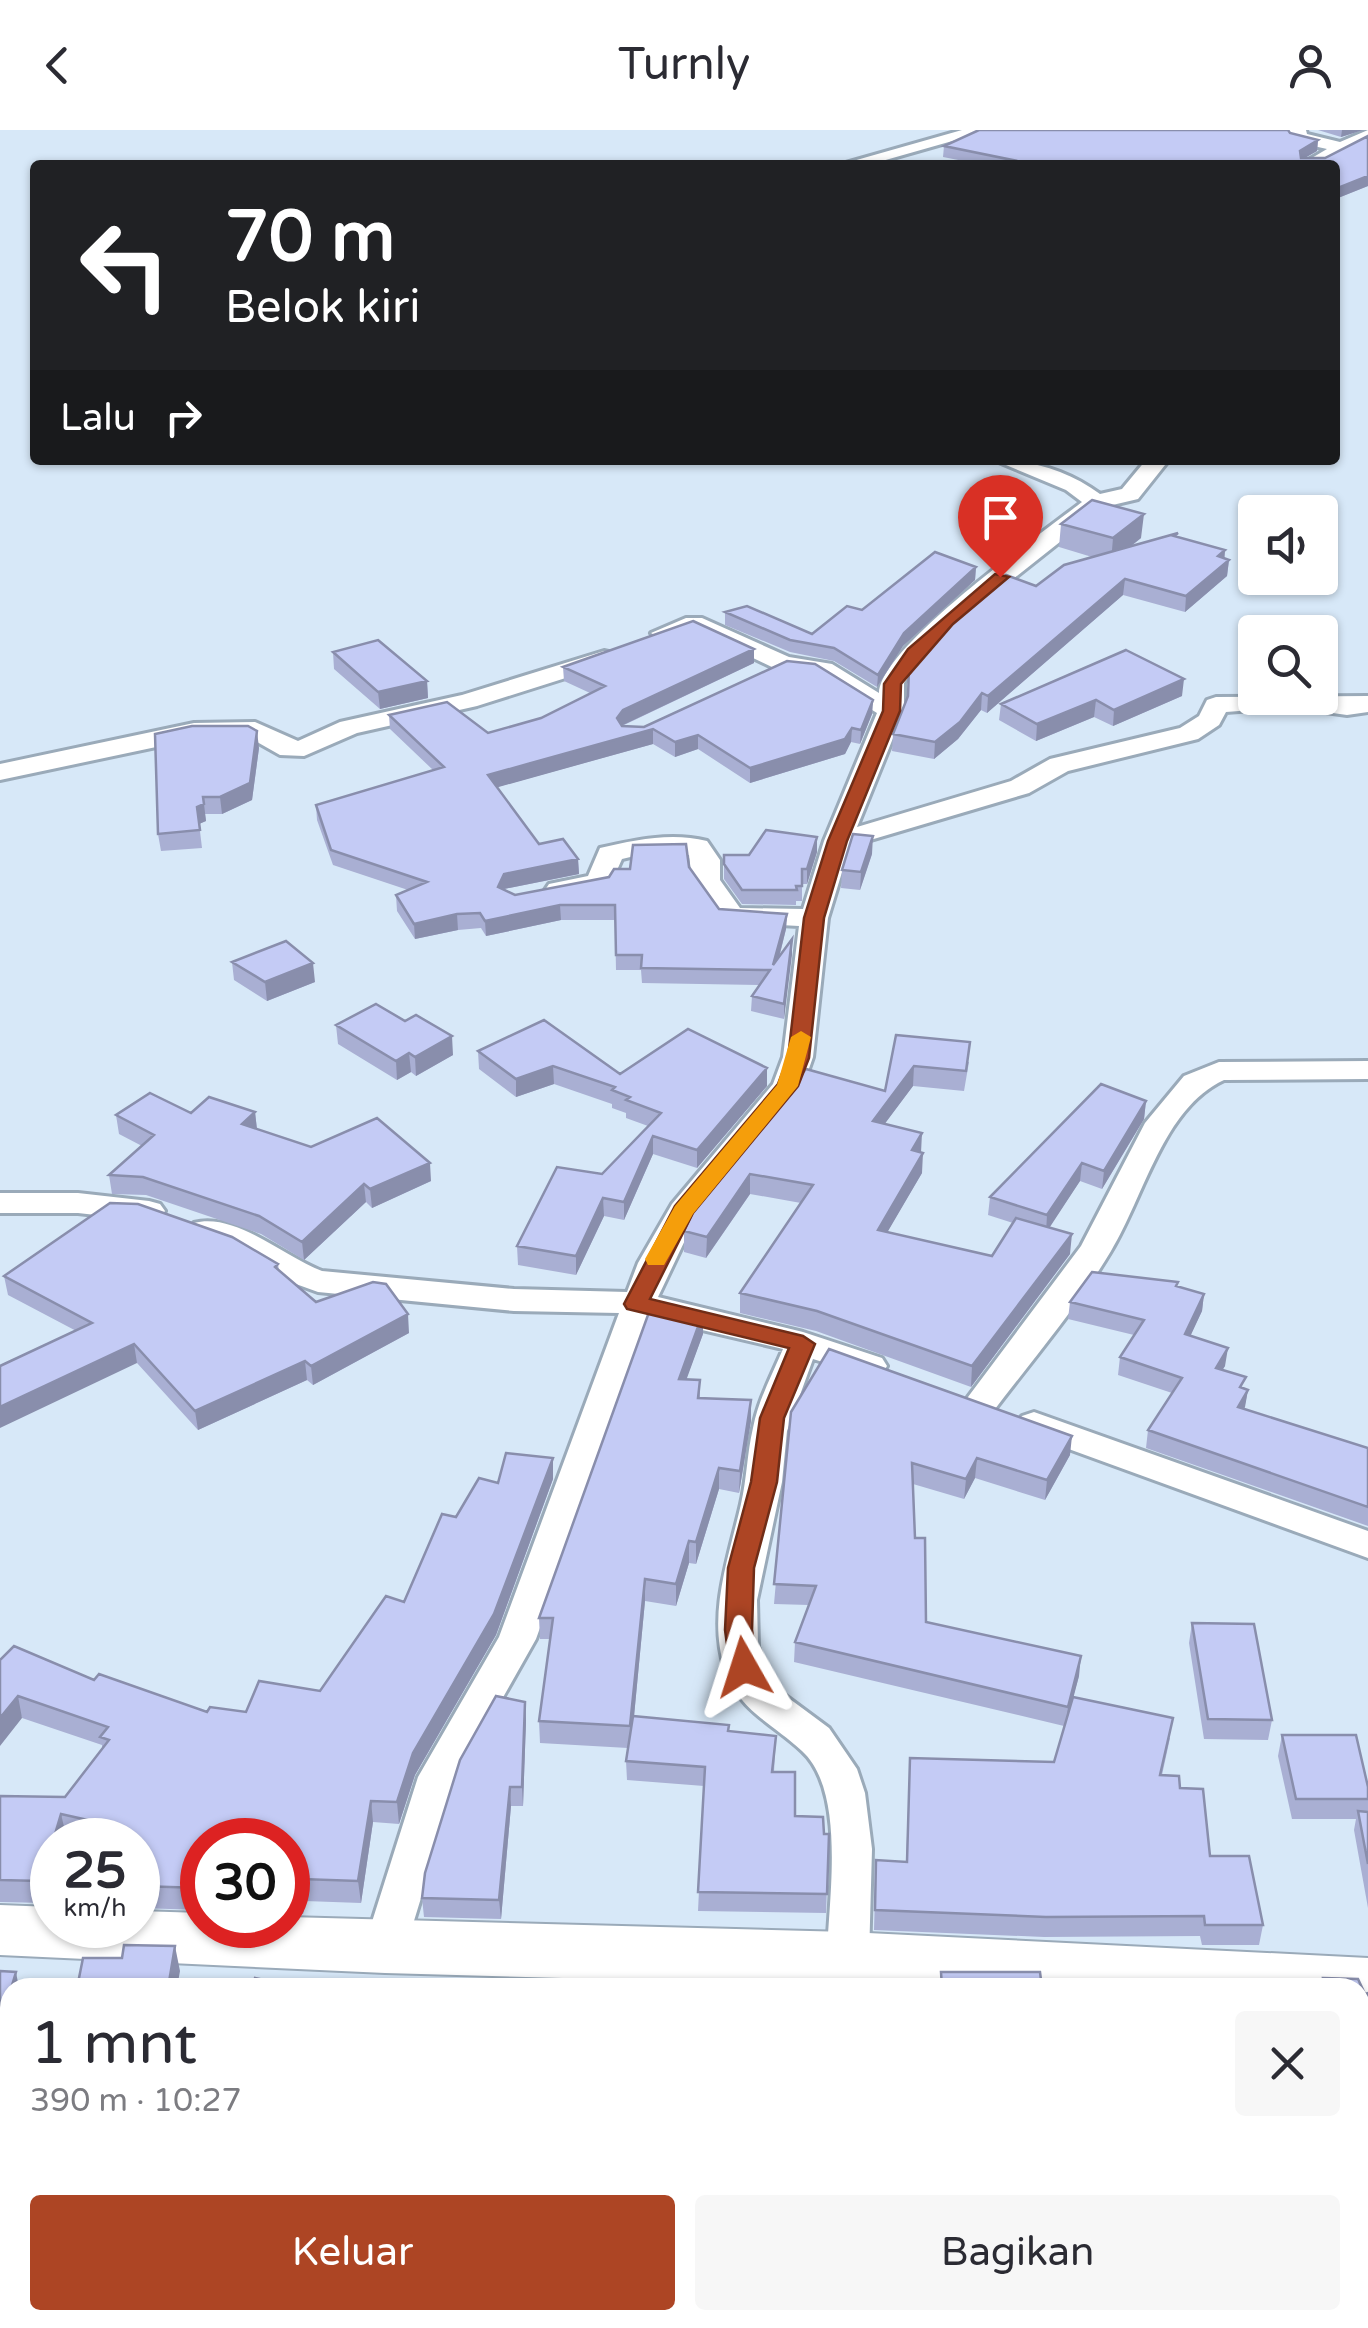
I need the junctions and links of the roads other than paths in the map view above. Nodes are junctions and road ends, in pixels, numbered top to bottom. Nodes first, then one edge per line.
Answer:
1 (982, 130) edge
2 (1290, 130) edge
3 (1368, 134) edge
4 (1340, 146) junction
5 (867, 160) edge
6 (1316, 160) edge
7 (1019, 465) edge
8 (1154, 465) edge
9 (1096, 502) junction
10 (784, 662) junction
11 (750, 678) edge
12 (1368, 704) edge
13 (892, 711) junction
14 (0, 772) edge
15 (838, 841) junction
16 (528, 897) edge
17 (814, 918) junction
18 (1368, 1070) edge
19 (0, 1203) edge
20 (636, 1304) junction
21 (803, 1344) junction
22 (900, 1380) edge
23 (1368, 1544) edge
24 (0, 1930) edge
25 (386, 1946) junction
26 (848, 1958) junction
27 (1248, 1978) edge

1 - 5 street
2 - 4 street
3 - 4 street
4 - 6 street
7 - 9 street
8 - 9 street
9 - 13 street
10 - 11 street
10 - 13 street
10 - 14 street
12 - 15 street
13 - 15 street
15 - 17 street
16 - 17 street
17 - 20 street
18 - 23 street
19 - 20 street
20 - 21 street
20 - 25 street
21 - 22 street
21 - 26 street
24 - 25 main road
25 - 26 main road
26 - 27 main road

